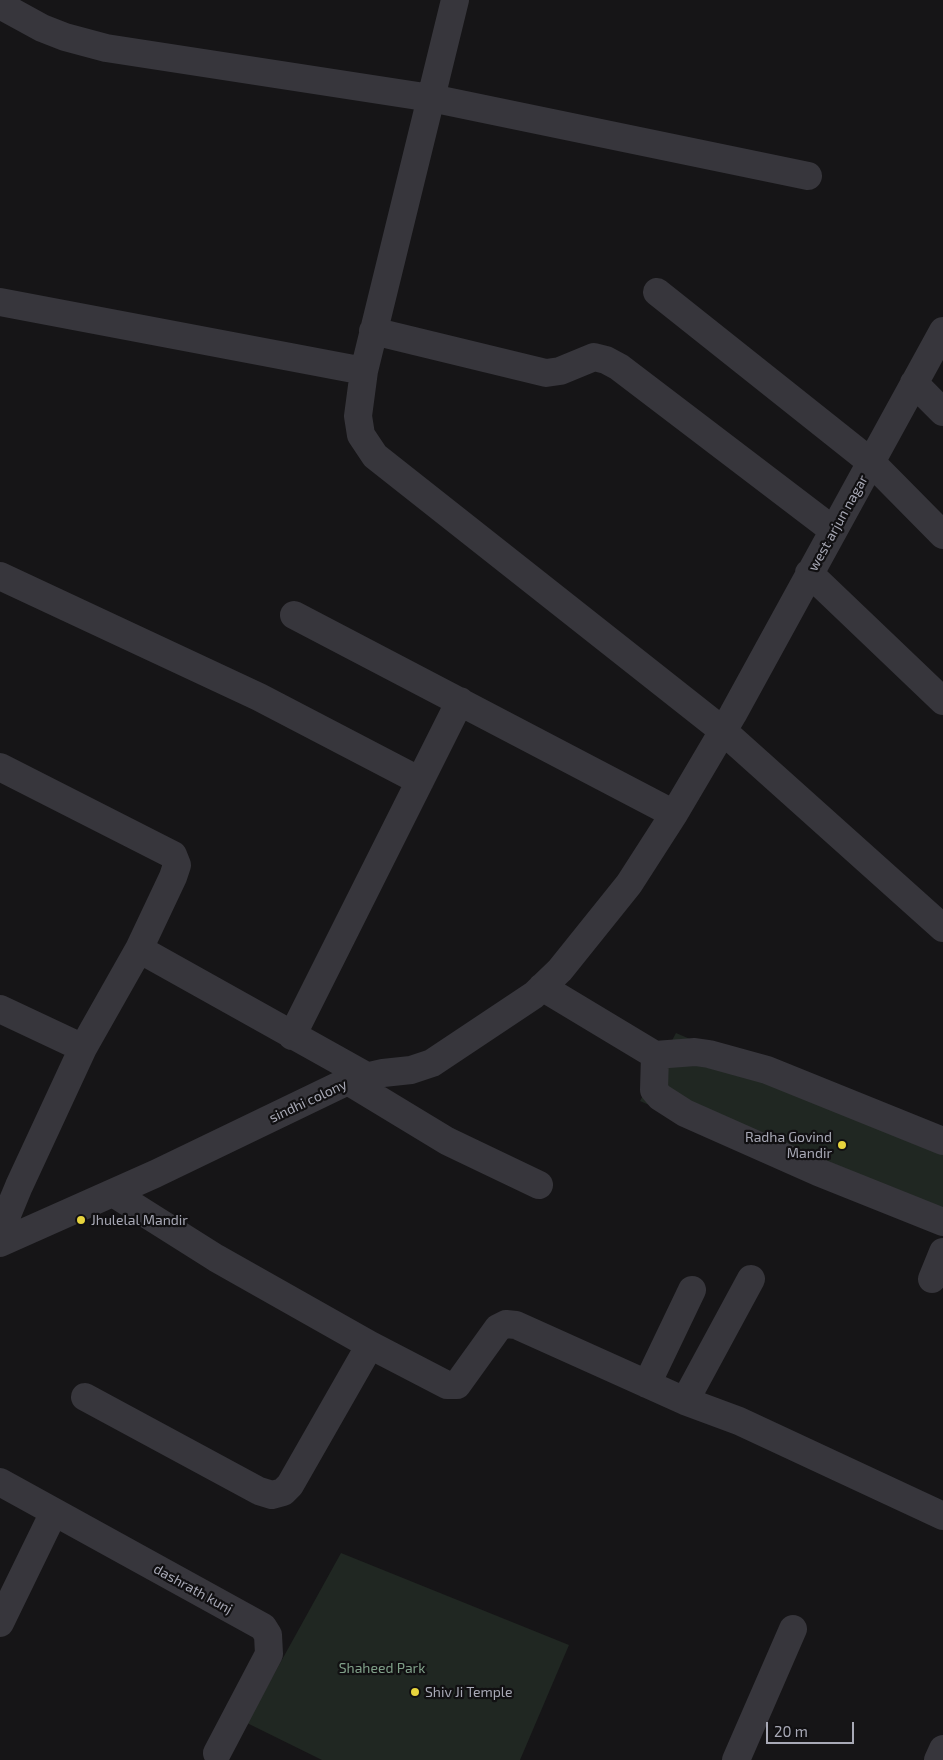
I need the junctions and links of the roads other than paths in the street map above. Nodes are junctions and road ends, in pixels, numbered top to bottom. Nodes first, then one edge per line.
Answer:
1 (455, 0) edge
2 (0, 5) edge
3 (431, 98) junction
4 (808, 176) dead end
5 (657, 292) dead end
6 (0, 302) edge
7 (373, 331) junction
8 (943, 331) edge
9 (364, 371) junction
10 (914, 383) junction
11 (943, 412) edge
12 (872, 463) junction
13 (833, 530) junction
14 (943, 536) edge
15 (809, 573) junction
16 (0, 576) edge
17 (294, 615) dead end
18 (460, 701) junction
19 (943, 701) edge
20 (728, 722) junction
21 (0, 767) edge
22 (420, 781) junction
23 (674, 814) junction
24 (943, 928) edge
25 (139, 949) junction
26 (551, 979) junction
27 (0, 1009) edge
28 (292, 1036) junction
29 (83, 1048) junction
30 (655, 1055) junction
31 (358, 1079) junction
32 (943, 1141) edge
33 (10, 1182) edge
34 (540, 1185) dead end
35 (113, 1193) junction
36 (943, 1222) edge
37 (0, 1232) edge
38 (0, 1243) edge
39 (943, 1252) edge
40 (751, 1279) dead end
41 (932, 1279) dead end
42 (692, 1290) dead end
43 (370, 1345) junction
44 (647, 1384) junction
45 (85, 1397) dead end
46 (685, 1401) junction
47 (0, 1482) edge
48 (54, 1512) junction
49 (943, 1516) edge
50 (0, 1623) edge
51 (793, 1629) dead end
52 (943, 1749) edge
53 (220, 1758) edge
54 (736, 1760) edge
55 (938, 1760) edge

1 - 3 street
2 - 3 street
3 - 4 street
3 - 7 street
5 - 12 street
6 - 9 street
7 - 9 street
7 - 13 street
8 - 10 street, west arjun nagar
9 - 20 street
10 - 11 street
10 - 12 street, west arjun nagar
12 - 13 street, west arjun nagar
12 - 14 street
13 - 15 street, west arjun nagar
15 - 19 street
15 - 20 street, west arjun nagar
16 - 22 street
17 - 18 street
18 - 22 street
18 - 23 street
20 - 23 street, west arjun nagar
20 - 24 street
21 - 25 street
22 - 28 street
23 - 26 street, sindhi colony
25 - 28 street
25 - 29 street
26 - 30 street
26 - 31 street, sindhi colony
27 - 29 street
28 - 31 street
29 - 33 street
30 - 32 street
30 - 36 street
31 - 34 street
31 - 35 street, sindhi colony
33 - 37 street
35 - 38 street, sindhi colony
35 - 43 street
39 - 41 street
40 - 46 street
42 - 44 street
43 - 44 street
43 - 45 street
44 - 46 street
46 - 49 street
47 - 48 street, dashrath kunj
48 - 50 street
48 - 53 street, dashrath kunj
51 - 54 street
52 - 55 street

